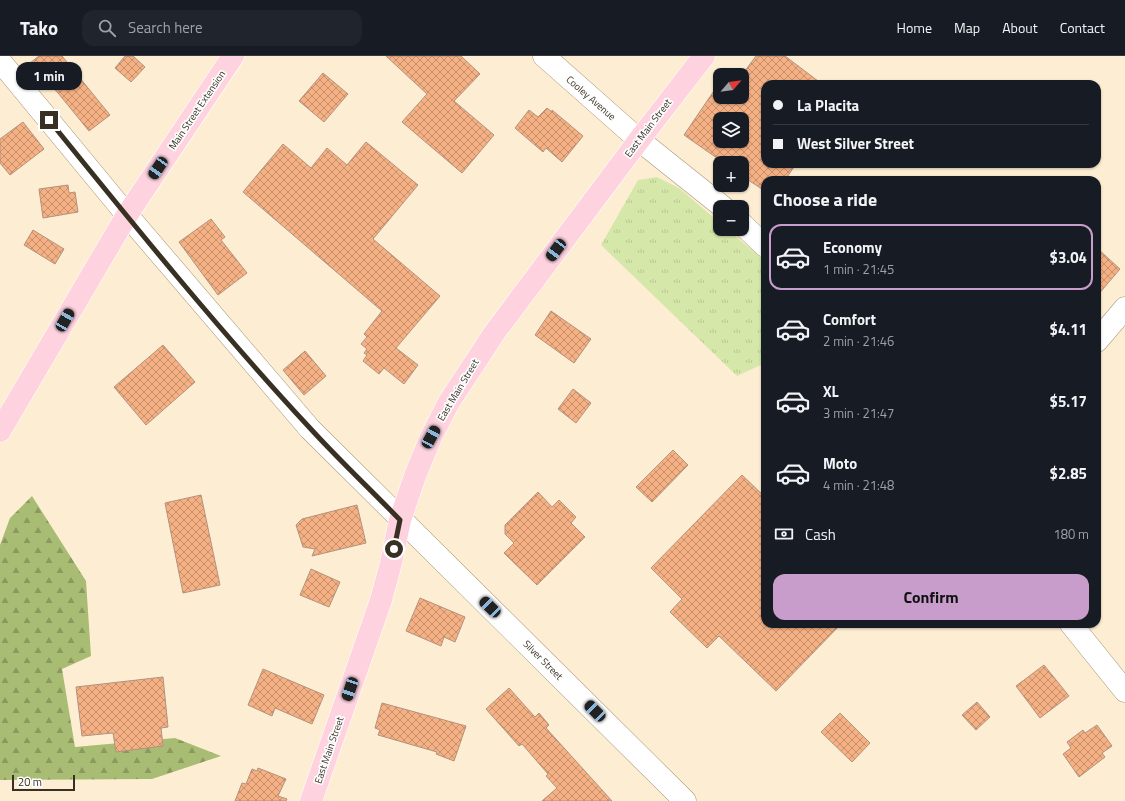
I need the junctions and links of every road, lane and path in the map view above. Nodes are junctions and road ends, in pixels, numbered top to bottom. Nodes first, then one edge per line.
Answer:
1 (233, 56) edge
2 (544, 56) edge
3 (704, 56) edge
4 (0, 61) edge
5 (638, 140) junction
6 (714, 200) edge
7 (127, 215) junction
8 (749, 231) edge
9 (761, 242) edge
10 (1125, 308) edge
11 (1101, 336) edge
12 (0, 431) edge
13 (400, 520) junction
14 (1074, 628) edge
15 (1125, 691) edge
16 (311, 801) edge
17 (685, 801) edge

1 - 7 main road, Main Street Extension
2 - 5 street, Cooley Avenue
3 - 5 main road, East Main Street
4 - 7 street, Silver Street
5 - 6 street, Cooley Avenue
5 - 13 main road, East Main Street
7 - 12 main road, Main Street Extension
7 - 13 street, Silver Street
8 - 9 street
10 - 11 street
13 - 16 main road, East Main Street
13 - 17 street, Silver Street
14 - 15 street

